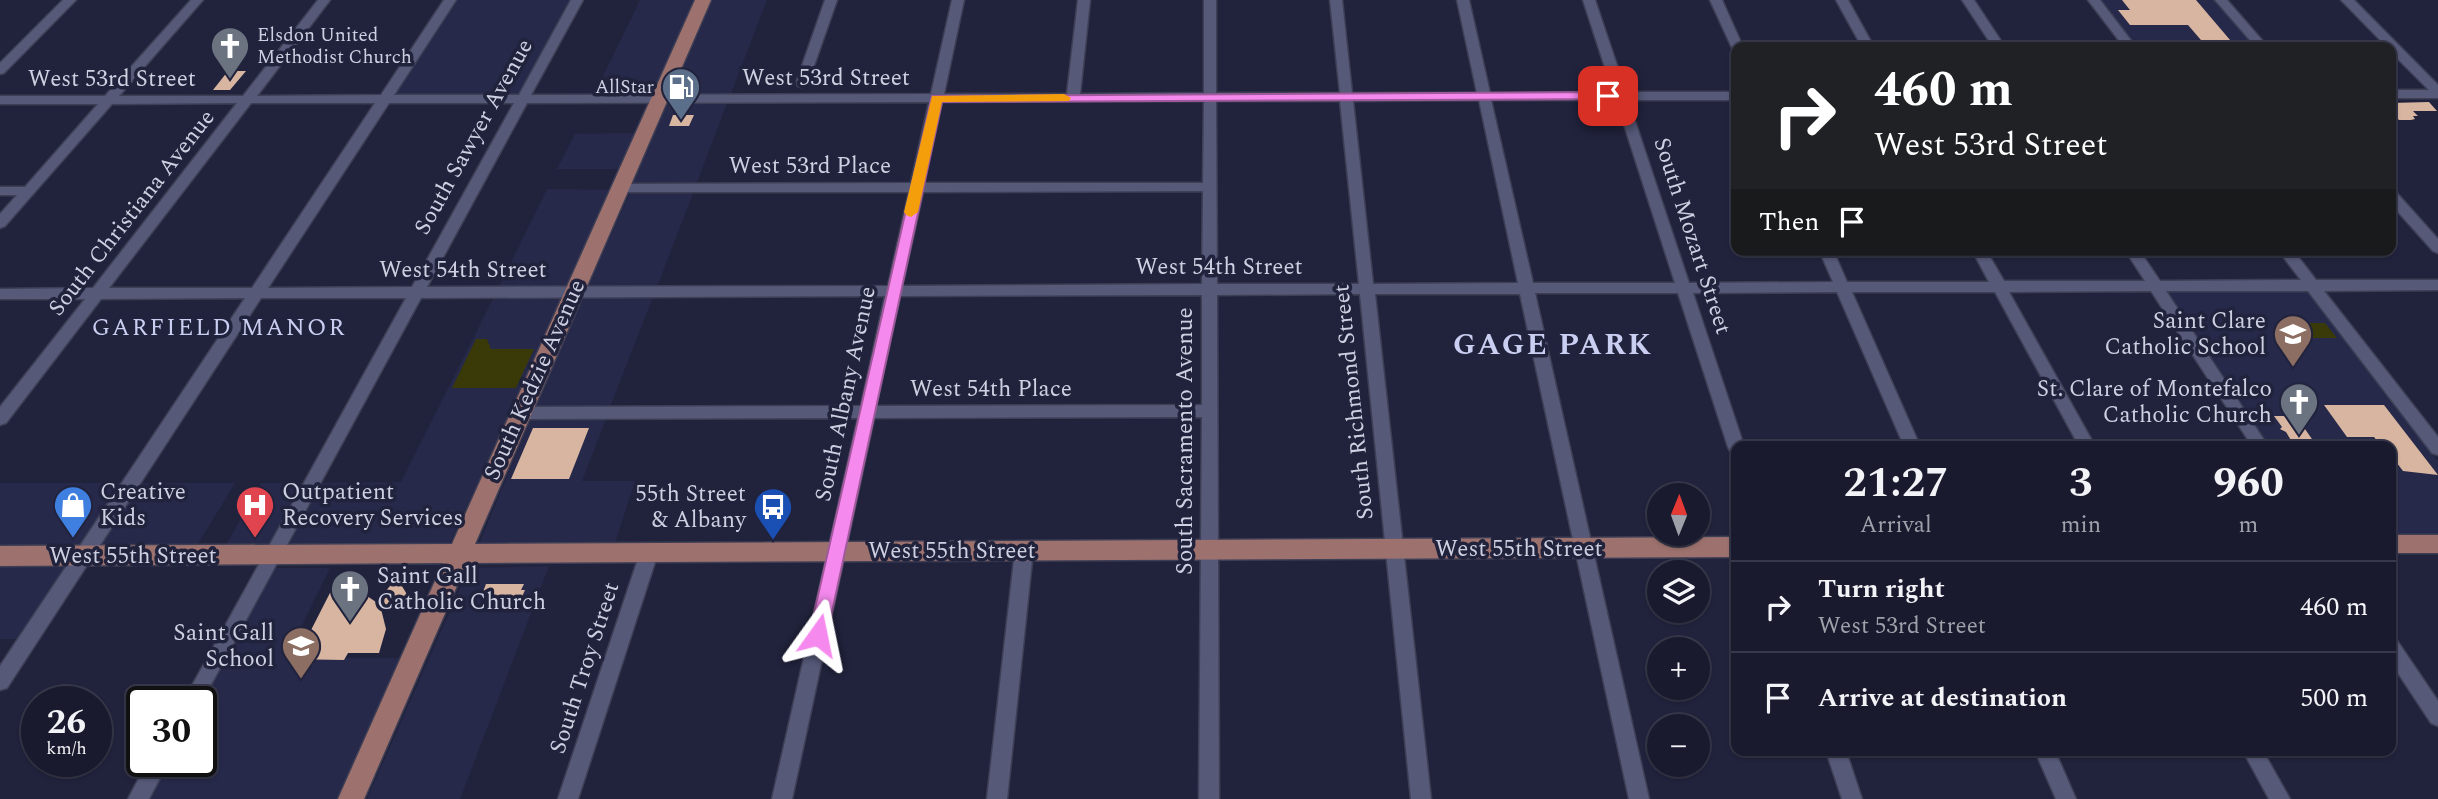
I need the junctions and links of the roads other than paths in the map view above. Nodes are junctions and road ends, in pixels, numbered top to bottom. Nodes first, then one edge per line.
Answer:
1 (70, 0) edge
2 (197, 0) edge
3 (324, 0) edge
4 (450, 0) edge
5 (577, 0) edge
6 (703, 0) edge
7 (831, 0) edge
8 (958, 0) edge
9 (1084, 0) edge
10 (1210, 0) edge
11 (1336, 0) edge
12 (1463, 0) edge
13 (1589, 0) edge
14 (1716, 0) edge
15 (1842, 0) edge
16 (1968, 0) edge
17 (2094, 0) edge
18 (2221, 0) edge
19 (2347, 0) edge
20 (1735, 42) edge
21 (1865, 42) edge
22 (1995, 42) edge
23 (2126, 42) edge
24 (2258, 42) edge
25 (2388, 42) edge
26 (2396, 50) edge
27 (0, 70) edge
28 (802, 83) dead end
29 (2438, 93) edge
30 (2396, 94) edge
31 (1621, 96) junction
32 (1731, 96) edge
33 (1346, 97) junction
34 (1485, 97) junction
35 (1073, 98) junction
36 (1210, 98) junction
37 (659, 99) junction
38 (936, 99) junction
39 (0, 100) edge
40 (108, 100) junction
41 (247, 100) junction
42 (385, 100) junction
43 (522, 100) junction
44 (917, 187) junction
45 (1210, 187) junction
46 (620, 188) junction
47 (0, 191) edge
48 (29, 191) junction
49 (2396, 201) edge
50 (0, 223) edge
51 (2438, 248) edge
52 (1829, 256) edge
53 (1982, 256) edge
54 (2136, 256) edge
55 (2290, 256) edge
56 (2312, 285) junction
57 (2438, 285) edge
58 (1999, 286) junction
59 (2155, 286) junction
60 (1842, 287) junction
61 (1527, 288) junction
62 (1684, 288) junction
63 (1367, 289) junction
64 (1210, 290) junction
65 (894, 291) junction
66 (97, 293) junction
67 (257, 293) junction
68 (416, 293) junction
69 (574, 293) junction
70 (0, 294) edge
71 (1210, 411) junction
72 (867, 412) junction
73 (521, 413) junction
74 (0, 419) edge
75 (1734, 441) edge
76 (1910, 441) edge
77 (2084, 441) edge
78 (2257, 441) edge
79 (2438, 449) edge
80 (2396, 544) edge
81 (2438, 544) edge
82 (1584, 548) junction
83 (1731, 548) edge
84 (1394, 549) junction
85 (1209, 550) junction
86 (1024, 551) junction
87 (836, 552) junction
88 (649, 553) junction
89 (459, 554) junction
90 (272, 555) junction
91 (0, 556) edge
92 (83, 556) junction
93 (2396, 654) edge
94 (0, 682) edge
95 (201, 686) edge
96 (2438, 717) edge
97 (1838, 756) edge
98 (2047, 756) edge
99 (2256, 756) edge
100 (150, 777) edge
101 (138, 799) edge
102 (351, 799) edge
103 (568, 799) edge
104 (782, 799) edge
105 (997, 799) edge
106 (1209, 799) edge
107 (1421, 799) edge
108 (1639, 799) edge
109 (1852, 799) edge
110 (2066, 799) edge
111 (2280, 799) edge

1 - 27 street
2 - 40 street
3 - 41 street, South Christiana Avenue
4 - 42 street
5 - 43 street, South Sawyer Avenue
6 - 37 main road, South Kedzie Avenue
7 - 28 street
8 - 38 street, South Albany Avenue
9 - 35 street
10 - 36 street, South Sacramento Avenue
11 - 33 street, South Richmond Street
12 - 34 street
13 - 31 street, South Mozart Street
14 - 20 street
15 - 21 street
16 - 22 street
17 - 23 street
18 - 24 street
19 - 25 street
26 - 29 street
29 - 30 street
31 - 32 street, West 53rd Street
31 - 34 street, West 53rd Street
31 - 62 street, South Mozart Street
33 - 34 street, West 53rd Street
33 - 36 street, West 53rd Street
33 - 63 street, South Richmond Street
34 - 61 street
35 - 36 street, West 53rd Street
35 - 38 street, West 53rd Street
36 - 45 street, South Sacramento Avenue
37 - 38 street, West 53rd Street
37 - 43 street, West 53rd Street
37 - 46 main road, South Kedzie Avenue
38 - 44 street, South Albany Avenue
39 - 40 street, West 53rd Street
40 - 41 street, West 53rd Street
40 - 48 street
41 - 42 street, West 53rd Street
41 - 66 street, South Christiana Avenue
42 - 43 street, West 53rd Street
42 - 67 street
43 - 68 street, South Sawyer Avenue
44 - 45 street, West 53rd Place
44 - 46 street, West 53rd Place
44 - 65 street, South Albany Avenue
45 - 64 street, South Sacramento Avenue
46 - 69 main road, South Kedzie Avenue
47 - 48 street
48 - 50 street
49 - 51 street
52 - 60 street
53 - 58 street
54 - 59 street
55 - 56 street
56 - 57 street, West 54th Street
56 - 59 street, West 54th Street
56 - 79 street
58 - 59 street, West 54th Street
58 - 60 street, West 54th Street
58 - 77 street
59 - 78 street
60 - 62 street, West 54th Street
60 - 76 street
61 - 62 street, West 54th Street
61 - 63 street, West 54th Street
61 - 82 street
62 - 75 street, South Mozart Street
63 - 64 street, West 54th Street
63 - 84 street, South Richmond Street
64 - 65 street, West 54th Street
64 - 71 street, South Sacramento Avenue
65 - 69 street, West 54th Street
65 - 72 street, South Albany Avenue
66 - 67 street, West 54th Street
66 - 70 street, West 54th Street
66 - 74 street, South Christiana Avenue
67 - 68 street, West 54th Street
67 - 92 street
68 - 69 street, West 54th Street
68 - 90 street, South Sawyer Avenue
69 - 73 main road, South Kedzie Avenue
71 - 72 street, West 54th Place
71 - 85 street, South Sacramento Avenue
72 - 73 street, West 54th Place
72 - 87 street, South Albany Avenue
73 - 89 main road, South Kedzie Avenue
80 - 81 main road
82 - 83 main road, West 55th Street
82 - 84 main road, West 55th Street
82 - 108 street
84 - 85 main road, West 55th Street
84 - 107 street, South Richmond Street
85 - 86 main road, West 55th Street
85 - 106 street, South Sacramento Avenue
86 - 87 main road, West 55th Street
86 - 105 street
87 - 88 main road, West 55th Street
87 - 104 street, South Albany Avenue
88 - 89 main road, West 55th Street
88 - 103 street, South Troy Street
89 - 90 main road, West 55th Street
89 - 102 main road, South Kedzie Avenue
90 - 92 main road, West 55th Street
90 - 95 street, South Sawyer Avenue
91 - 92 main road, West 55th Street
92 - 94 street
93 - 96 street
97 - 109 street
98 - 110 street
99 - 111 street
100 - 101 street

